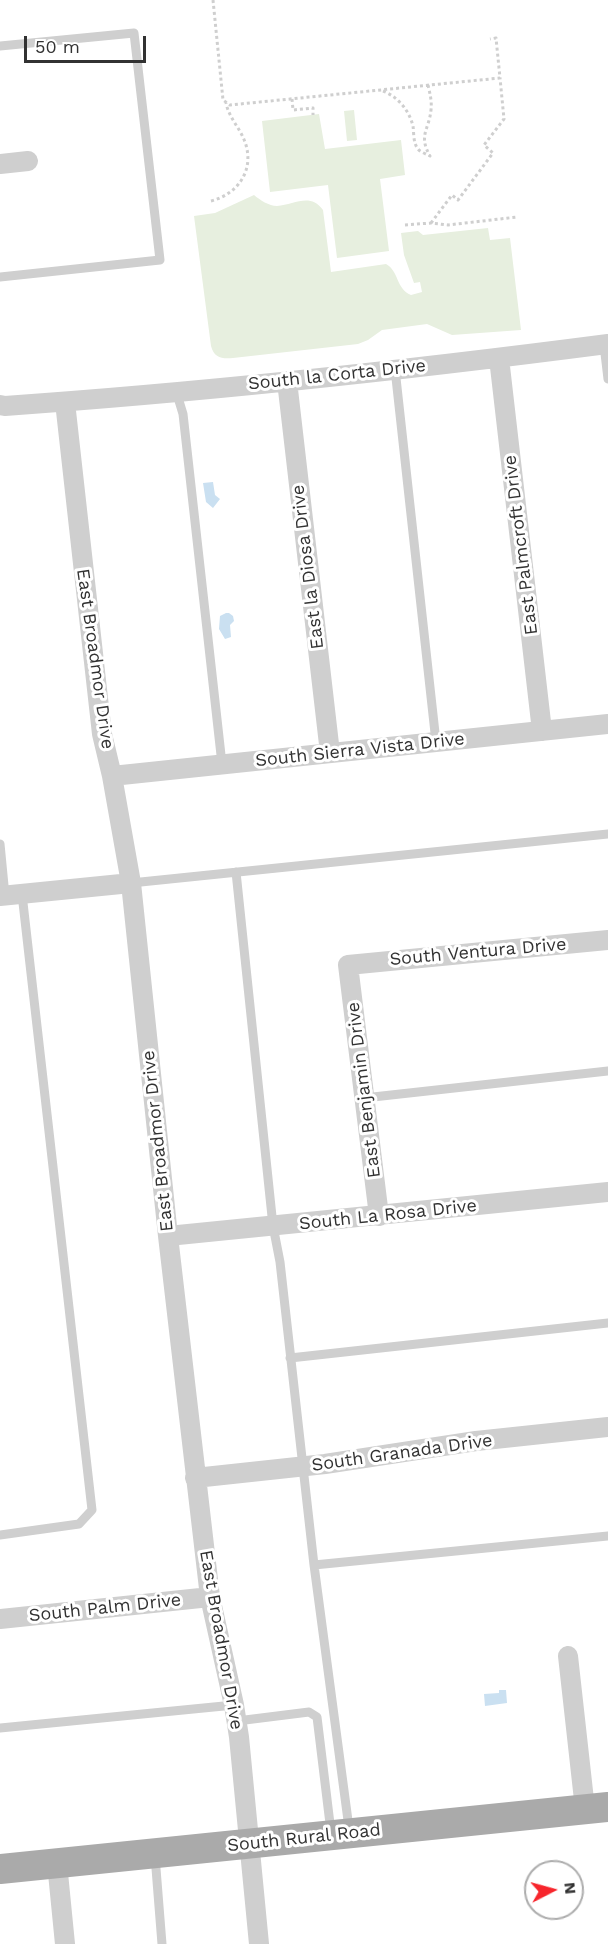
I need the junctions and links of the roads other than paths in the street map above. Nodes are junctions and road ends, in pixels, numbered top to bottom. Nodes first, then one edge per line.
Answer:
1 (0, 46) edge
2 (28, 161) dead end
3 (0, 164) edge
4 (0, 276) edge
5 (606, 344) edge
6 (499, 358) junction
7 (395, 369) junction
8 (608, 379) edge
9 (287, 381) junction
10 (176, 391) junction
11 (65, 402) junction
12 (0, 405) edge
13 (608, 724) edge
14 (542, 731) junction
15 (436, 742) junction
16 (330, 753) junction
17 (222, 764) junction
18 (112, 776) junction
19 (608, 834) edge
20 (0, 844) edge
21 (236, 872) junction
22 (131, 883) junction
23 (9, 895) edge
24 (608, 940) edge
25 (348, 965) joint
26 (608, 1071) edge
27 (364, 1098) junction
28 (608, 1192) edge
29 (379, 1216) junction
30 (273, 1226) junction
31 (168, 1236) junction
32 (608, 1323) edge
33 (290, 1358) junction
34 (608, 1427) edge
35 (302, 1467) junction
36 (195, 1478) junction
37 (0, 1535) edge
38 (608, 1536) edge
39 (314, 1565) junction
40 (210, 1597) junction
41 (0, 1616) edge
42 (568, 1656) dead end
43 (236, 1713) junction
44 (0, 1728) edge
45 (597, 1808) edge
46 (340, 1835) junction
47 (250, 1844) junction
48 (154, 1853) junction
49 (57, 1863) junction
50 (0, 1869) edge
51 (65, 1944) edge
52 (162, 1944) edge
53 (259, 1944) edge

1 - 4 lane
2 - 3 street
5 - 6 street, South la Corta Drive
5 - 8 lane
6 - 7 street, South la Corta Drive
6 - 14 street, East Palmcroft Drive
7 - 9 street, South la Corta Drive
7 - 15 lane
9 - 10 street, South la Corta Drive
9 - 16 street, East la Diosa Drive
10 - 11 street, South la Corta Drive
10 - 17 lane
11 - 12 street
11 - 18 street, East Broadmor Drive
13 - 14 street, South Sierra Vista Drive
14 - 15 street, South Sierra Vista Drive
15 - 16 street, South Sierra Vista Drive
16 - 17 street, South Sierra Vista Drive
17 - 18 street, South Sierra Vista Drive
18 - 22 street, East Broadmor Drive
19 - 21 lane
20 - 23 lane
21 - 22 lane
21 - 30 lane
22 - 23 street
22 - 31 street, East Broadmor Drive
23 - 37 lane
24 - 25 street, South Ventura Drive
25 - 27 street, East Benjamin Drive
26 - 27 lane
27 - 29 street, East Benjamin Drive
28 - 29 street, South La Rosa Drive
29 - 30 street, South La Rosa Drive
30 - 31 street, South La Rosa Drive
30 - 33 lane
31 - 36 street, East Broadmor Drive
32 - 33 lane
33 - 35 lane
34 - 35 street, South Granada Drive
35 - 36 street, South Granada Drive
35 - 39 lane
36 - 40 street, East Broadmor Drive
38 - 39 lane
39 - 46 lane
40 - 41 street, South Palm Drive
40 - 43 street, East Broadmor Drive
42 - 45 street
43 - 44 lane
43 - 46 lane
43 - 47 street, East Broadmor Drive
45 - 46 main road, South Rural Road
46 - 47 main road, South Rural Road
47 - 48 main road, South Rural Road
47 - 53 street, East Broadmor Drive
48 - 49 main road, South Rural Road
48 - 52 lane
49 - 50 main road, South Rural Road
49 - 51 street

